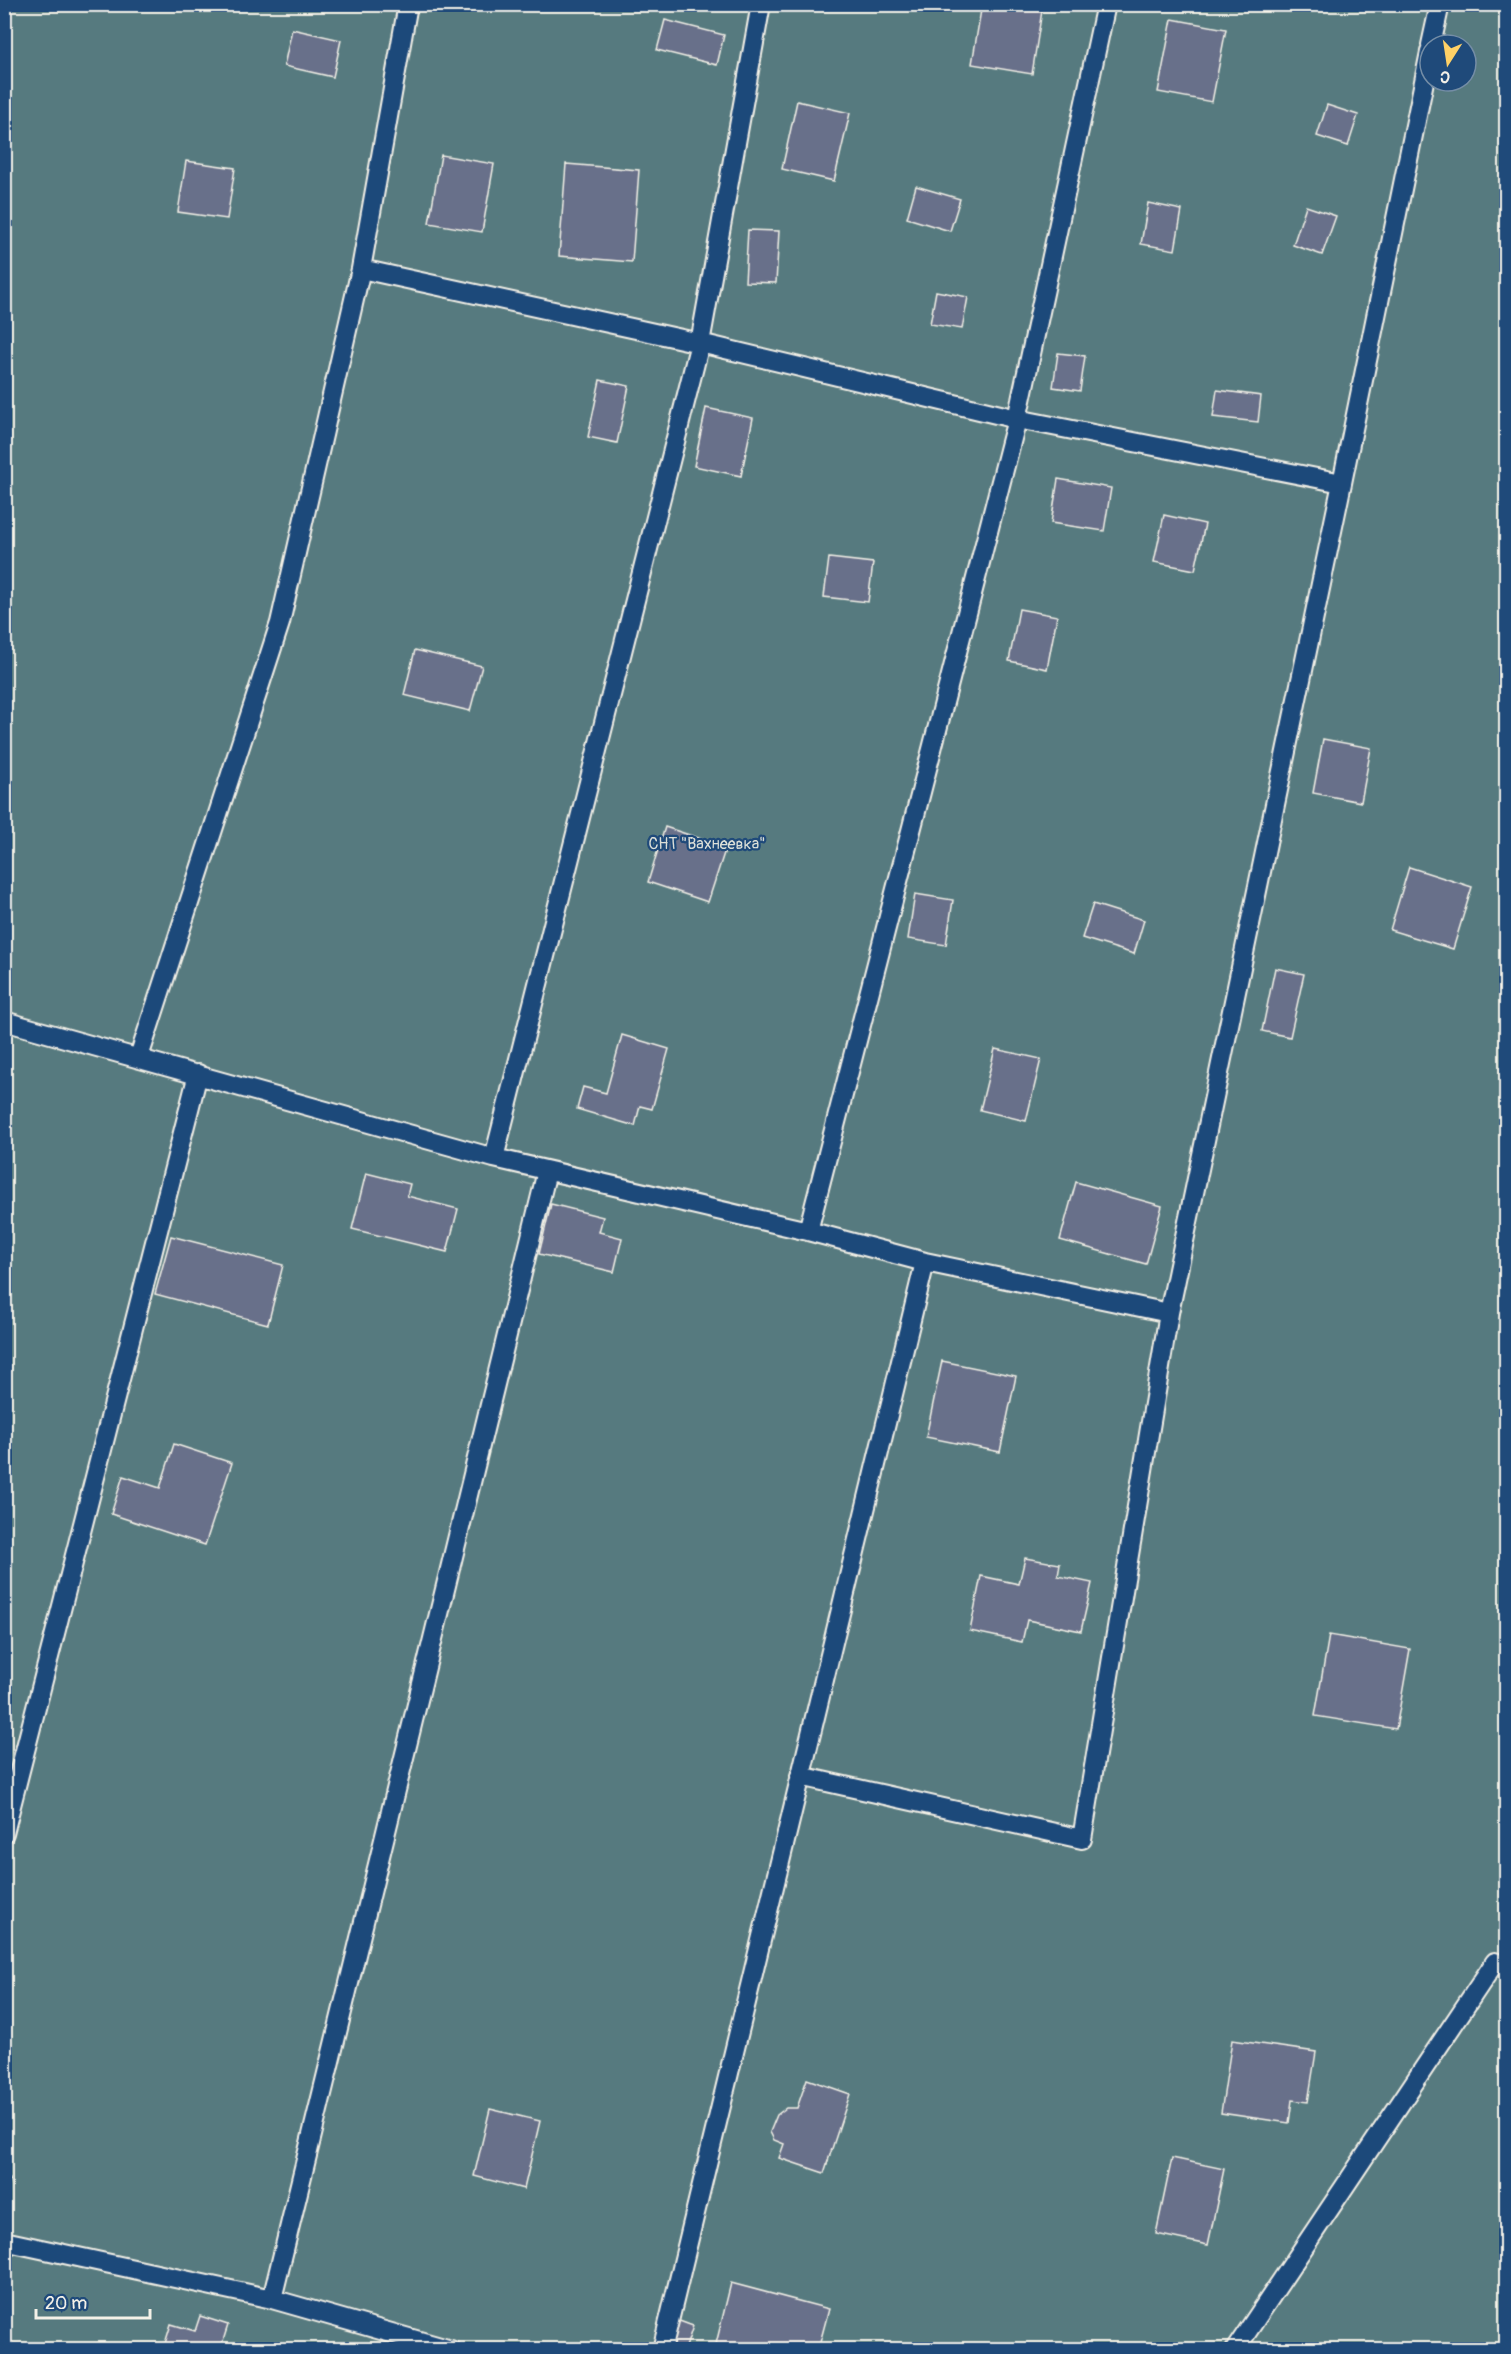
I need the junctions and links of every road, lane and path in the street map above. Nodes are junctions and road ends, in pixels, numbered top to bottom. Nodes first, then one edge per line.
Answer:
1 (408, 4) edge
2 (761, 4) edge
3 (1106, 4) edge
4 (1440, 4) edge
5 (1434, 33) edge
6 (1422, 93) edge
7 (361, 269) junction
8 (700, 343) junction
9 (1017, 419) junction
10 (1342, 483) junction
11 (4, 1021) edge
12 (139, 1057) junction
13 (198, 1074) junction
14 (494, 1158) junction
15 (547, 1171) junction
16 (808, 1231) junction
17 (925, 1262) junction
18 (1169, 1313) junction
19 (800, 1776) junction
20 (4, 1833) edge
21 (1495, 1962) dead end
22 (4, 2241) edge
23 (272, 2299) junction
24 (451, 2349) edge
25 (662, 2349) edge
26 (1235, 2349) edge

1 - 7 lane
2 - 8 lane
3 - 9 lane
4 - 5 lane
6 - 10 lane
7 - 8 lane
7 - 12 lane
8 - 9 lane
8 - 14 lane
9 - 10 lane
9 - 16 lane
10 - 18 lane
11 - 12 lane
12 - 13 lane
13 - 14 lane
13 - 20 lane
14 - 15 lane
15 - 16 lane
15 - 23 lane
16 - 17 lane
17 - 18 lane
17 - 19 lane
18 - 19 lane
19 - 25 lane
21 - 26 lane
22 - 23 lane
23 - 24 lane

